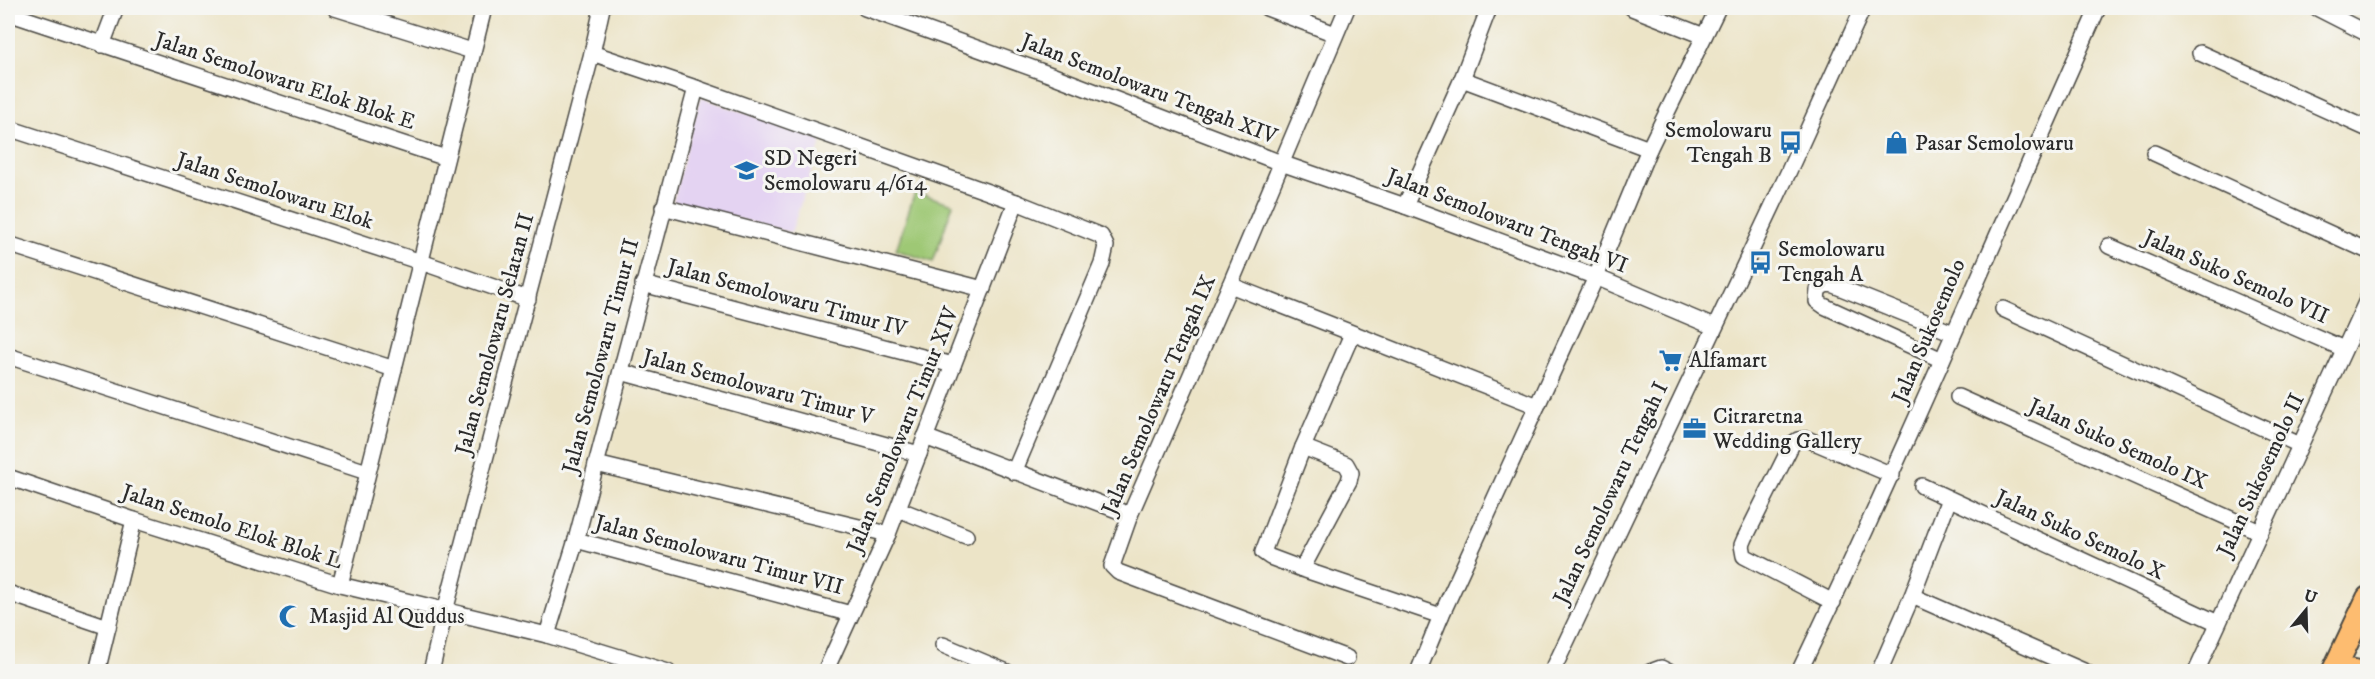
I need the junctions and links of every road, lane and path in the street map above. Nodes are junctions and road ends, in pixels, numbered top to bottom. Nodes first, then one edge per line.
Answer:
1 (116, 8) edge
2 (335, 8) edge
3 (484, 8) edge
4 (602, 8) edge
5 (865, 8) edge
6 (1267, 8) edge
7 (1347, 8) edge
8 (1489, 8) edge
9 (1718, 8) edge
10 (1863, 8) edge
11 (2098, 8) edge
12 (2317, 8) edge
13 (1641, 9) edge
14 (8, 13) edge
15 (1335, 34) junction
16 (2367, 34) edge
17 (1704, 36) junction
18 (102, 45) junction
19 (472, 51) junction
20 (592, 53) junction
21 (2200, 53) dead end
22 (1462, 80) junction
23 (696, 88) junction
24 (8, 128) edge
25 (2367, 129) edge
26 (1649, 149) junction
27 (2154, 153) dead end
28 (446, 158) junction
29 (1281, 163) junction
30 (1016, 202) junction
31 (1406, 206) junction
32 (663, 207) junction
33 (8, 244) edge
34 (2109, 246) dead end
35 (2367, 250) edge
36 (421, 262) junction
37 (1596, 277) junction
38 (643, 284) junction
39 (1230, 285) junction
40 (983, 289) junction
41 (2367, 298) edge
42 (528, 299) junction
43 (2003, 309) dead end
44 (1714, 327) junction
45 (1953, 333) junction
46 (1352, 334) junction
47 (2344, 349) junction
48 (8, 356) edge
49 (1942, 360) junction
50 (954, 365) junction
51 (394, 369) junction
52 (621, 372) junction
53 (1958, 397) dead end
54 (1537, 406) junction
55 (925, 437) junction
56 (2300, 445) junction
57 (1303, 447) junction
58 (919, 454) junction
59 (596, 464) junction
60 (368, 472) junction
61 (1014, 472) junction
62 (1892, 475) junction
63 (8, 477) edge
64 (1922, 486) dead end
65 (1949, 499) junction
66 (898, 509) junction
67 (1130, 515) junction
68 (134, 520) junction
69 (2260, 532) junction
70 (888, 534) junction
71 (966, 536) dead end
72 (576, 540) junction
73 (1302, 569) junction
74 (340, 585) junction
75 (8, 593) edge
76 (1912, 596) junction
77 (1833, 602) junction
78 (2366, 608) edge
79 (445, 611) junction
80 (851, 614) junction
81 (1441, 616) junction
82 (2218, 623) junction
83 (108, 627) junction
84 (547, 635) junction
85 (943, 645) dead end
86 (1347, 658) dead end
87 (97, 672) edge
88 (431, 672) edge
89 (668, 672) edge
90 (825, 672) edge
91 (1007, 672) edge
92 (1418, 672) edge
93 (1552, 672) edge
94 (1650, 672) edge
95 (1670, 672) edge
96 (1799, 672) edge
97 (1879, 672) edge
98 (2086, 672) edge
99 (2196, 672) edge
100 (2333, 672) edge
101 (2338, 672) edge
102 (2359, 672) edge

1 - 18 street
2 - 19 street
3 - 19 street
4 - 20 street, Jalan Semolowaru Selatan II
5 - 29 street, Jalan Semolowaru Tengah XIV
6 - 15 street
7 - 15 street, Jalan Semolowaru Tengah IX
8 - 22 street
9 - 17 street
10 - 44 street, Jalan Semolowaru Tengah I
11 - 45 street, Jalan Sukosemolo
12 - 16 street
13 - 17 street
14 - 18 street, Jalan Semolowaru Elok Blok E
15 - 29 street, Jalan Semolowaru Tengah IX
17 - 26 street
18 - 28 street, Jalan Semolowaru Elok Blok E
19 - 28 street
20 - 23 street
20 - 42 street, Jalan Semolowaru Selatan II
21 - 25 street
22 - 26 street
22 - 31 street
23 - 30 street
23 - 32 street, Jalan Semolowaru Timur II
24 - 36 street, Jalan Semolowaru Elok
26 - 37 street
27 - 35 street
28 - 36 street
29 - 31 street, Jalan Semolowaru Tengah VI
29 - 39 street, Jalan Semolowaru Tengah IX
30 - 40 street, Jalan Semolowaru Timur XIV
30 - 61 street
31 - 37 street, Jalan Semolowaru Tengah VI
32 - 38 street, Jalan Semolowaru Timur II
32 - 40 street
33 - 51 street
34 - 47 street, Jalan Suko Semolo VII
36 - 42 street, Jalan Semolowaru Elok
36 - 51 street
37 - 44 street, Jalan Semolowaru Tengah VI
37 - 54 street
38 - 50 street, Jalan Semolowaru Timur IV
38 - 52 street, Jalan Semolowaru Timur II
39 - 46 street
39 - 67 street, Jalan Semolowaru Tengah IX
40 - 50 street, Jalan Semolowaru Timur XIV
41 - 47 street, Jalan Sukosemolo II
42 - 79 street, Jalan Semolowaru Selatan II
43 - 56 street
44 - 93 street, Jalan Semolowaru Tengah I
45 - 49 street, Jalan Sukosemolo
45 - 49 street
46 - 54 street
46 - 57 street
47 - 56 street, Jalan Sukosemolo II
48 - 60 street
49 - 62 street, Jalan Sukosemolo
50 - 55 street, Jalan Semolowaru Timur XIV
51 - 60 street
52 - 58 street, Jalan Semolowaru Timur V
52 - 59 street, Jalan Semolowaru Timur II
53 - 69 street, Jalan Suko Semolo IX
54 - 81 street
55 - 58 street, Jalan Semolowaru Timur XIV
55 - 61 street
56 - 69 street, Jalan Sukosemolo II
57 - 73 street
57 - 73 street
58 - 66 street, Jalan Semolowaru Timur XIV
59 - 70 street
59 - 72 street, Jalan Semolowaru Timur II
60 - 74 street
61 - 67 street
62 - 77 street, Jalan Sukosemolo
62 - 77 street
63 - 68 street, Jalan Semolo Elok Blok L
64 - 65 street, Jalan Suko Semolo X
65 - 76 street
65 - 82 street, Jalan Suko Semolo X
66 - 70 street, Jalan Semolowaru Timur XIV
66 - 71 street
67 - 86 street, Jalan Semolowaru Tengah IX
68 - 74 street, Jalan Semolo Elok Blok L
68 - 83 street
69 - 82 street, Jalan Sukosemolo II
70 - 80 street, Jalan Semolowaru Timur XIV
72 - 80 street, Jalan Semolowaru Timur VII
72 - 84 street, Jalan Semolowaru Timur II
73 - 81 street
74 - 79 street, Jalan Semolo Elok Blok L
75 - 83 street
76 - 97 street
76 - 98 street
77 - 96 street, Jalan Sukosemolo
78 - 100 main road
79 - 84 street, Jalan Semolo Elok Blok L
79 - 88 street, Jalan Semolowaru Selatan II
80 - 90 street, Jalan Semolowaru Timur XIV
81 - 92 street
82 - 99 street, Jalan Sukosemolo II
83 - 87 street
84 - 89 street, Jalan Semolo Elok Blok L
85 - 91 street
94 - 95 street
101 - 102 main road

